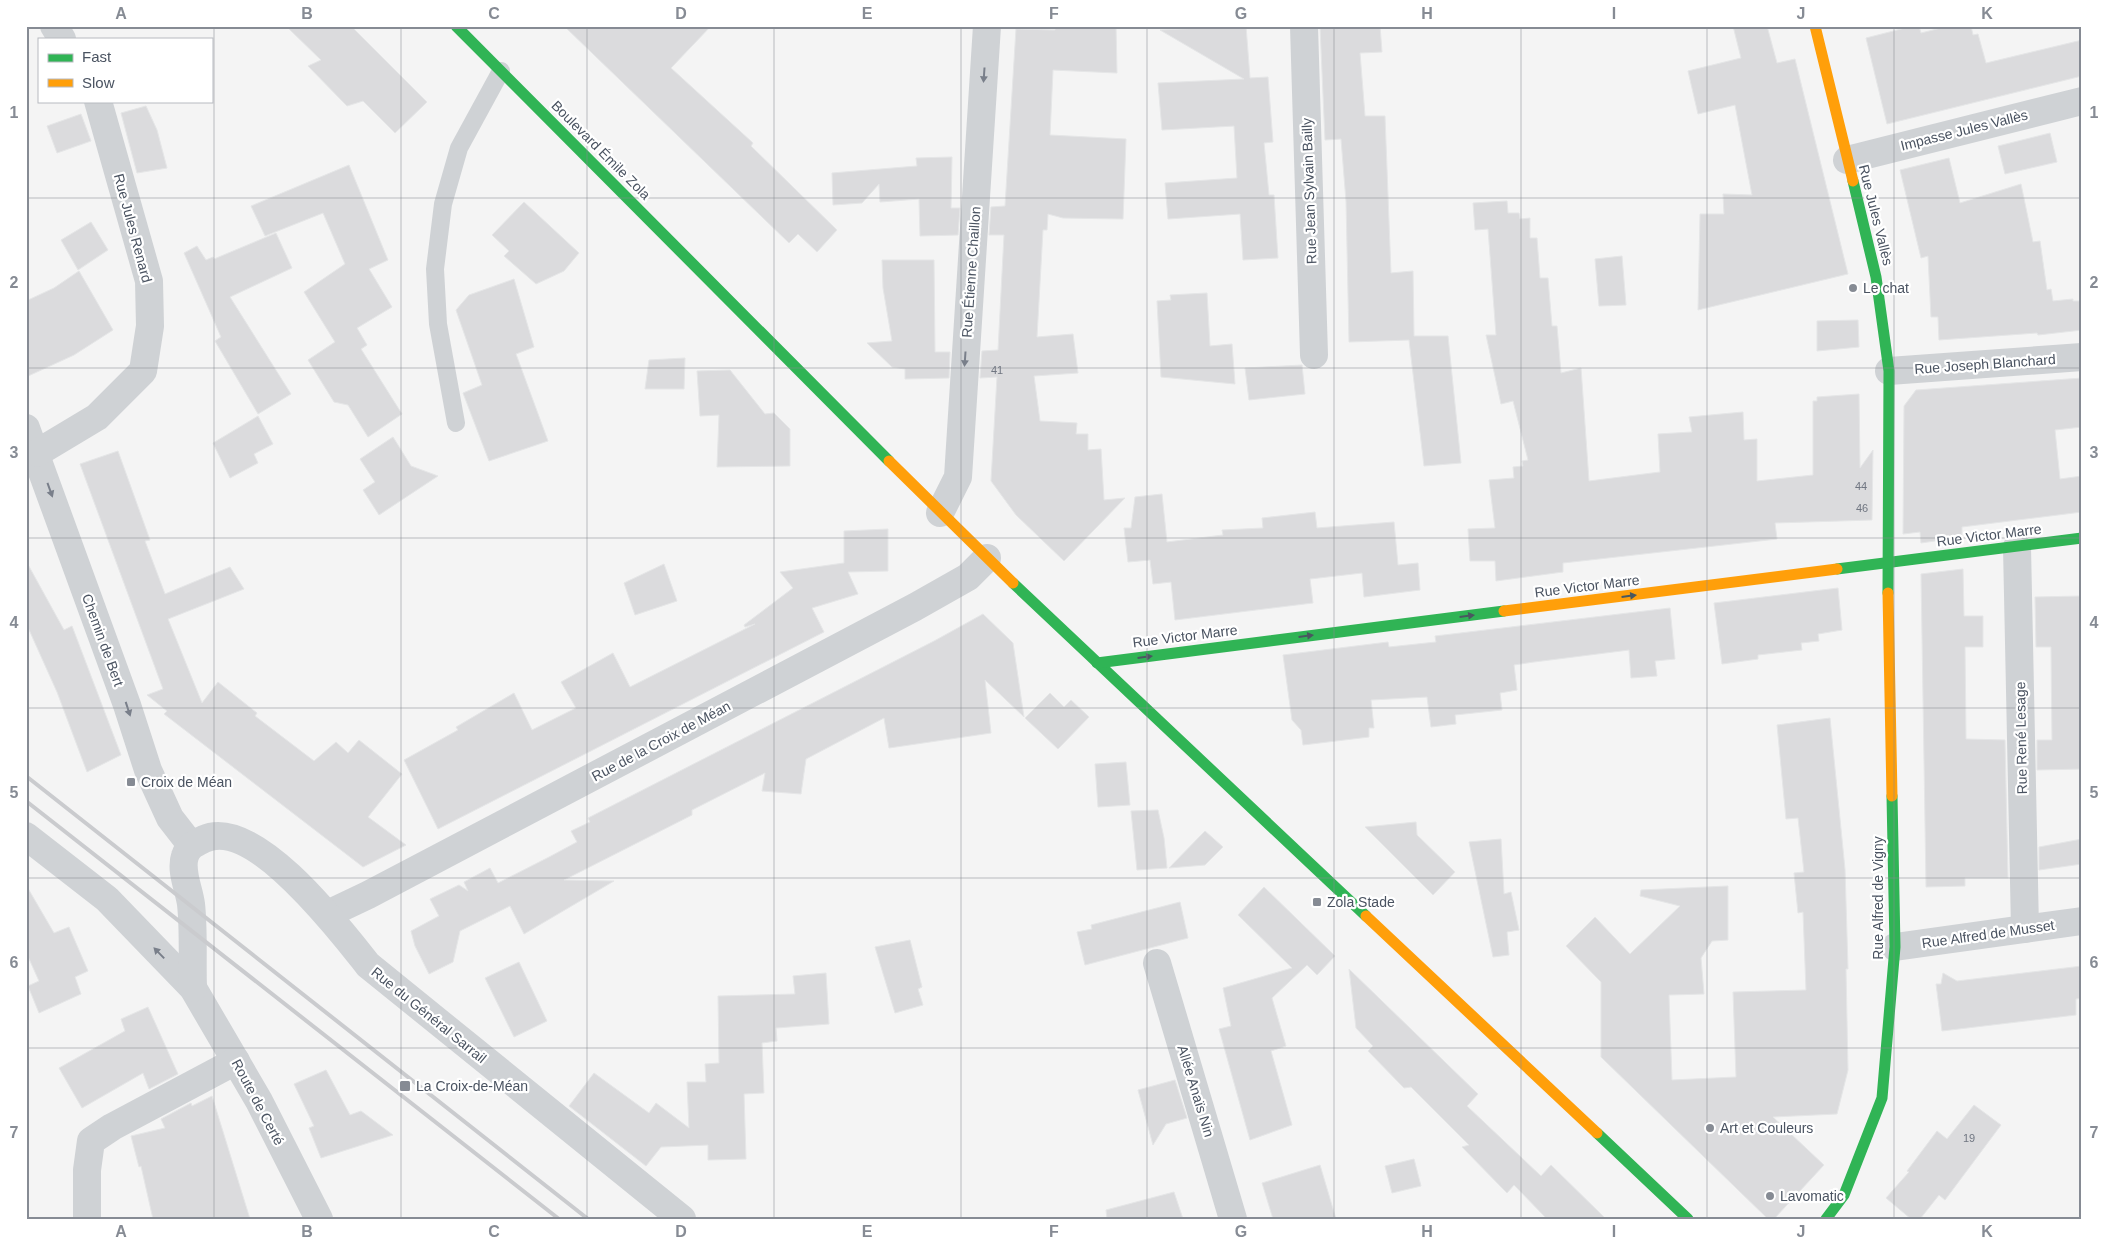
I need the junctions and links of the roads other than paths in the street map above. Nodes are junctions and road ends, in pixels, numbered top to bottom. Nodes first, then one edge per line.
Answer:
1 (54, 26) edge
2 (456, 26) edge
3 (987, 26) edge
4 (1304, 26) edge
5 (1815, 26) edge
6 (61, 38) edge
7 (501, 71) junction
8 (2082, 101) edge
9 (98, 102) edge
10 (1847, 160) junction
11 (1314, 355) dead end
12 (2082, 357) edge
13 (1889, 371) junction
14 (456, 423) dead end
15 (31, 440) edge
16 (940, 514) junction
17 (2082, 538) edge
18 (2017, 547) junction
19 (987, 558) junction
20 (1887, 564) junction
21 (1097, 663) junction
22 (26, 836) edge
23 (191, 845) junction
24 (328, 914) junction
25 (2082, 921) edge
26 (2025, 929) junction
27 (1894, 946) junction
28 (1157, 964) dead end
29 (192, 988) junction
30 (236, 1061) junction
31 (88, 1219) edge
32 (319, 1219) edge
33 (682, 1219) edge
34 (1233, 1219) edge
35 (1688, 1219) edge
36 (1826, 1219) edge

1 - 6 street
2 - 7 street, Boulevard Émile Zola
3 -> 16 street, Rue Étienne Chaillon
4 - 11 street, Rue Jean Sylvain Bailly
5 - 10 street, Rue Jules Vallès
7 - 14 lane
7 - 16 street, Boulevard Émile Zola
8 - 10 street, Impasse Jules Vallès
9 - 15 street, Rue Jules Renard
10 - 13 street, Rue Jules Vallès
12 - 13 street, Rue Joseph Blanchard
13 - 20 street, Rue Jules Vallès
15 -> 23 street, Chemin de Bert
16 - 19 street, Boulevard Émile Zola
17 - 18 street, Rue Victor Marre
18 - 20 street, Rue Victor Marre
18 - 26 street, Rue René Lesage
19 - 21 street, Boulevard Émile Zola
19 - 24 street, Rue de la Croix de Méan
21 -> 20 street, Rue Victor Marre
20 - 27 street, Rue Alfred de Vigny
21 - 35 street, Boulevard Émile Zola
29 -> 22 street, Route de Certé
23 - 24 street, Rue du Général Sarrail
23 - 29 street
24 - 33 street, Rue du Général Sarrail
25 - 26 street, Rue Alfred de Musset
26 - 27 street, Rue Alfred de Musset
27 - 36 street, Rue Alfred de Vigny
28 - 34 street, Allée Anaïs Nin
29 - 30 street, Route de Certé
30 - 31 street
30 - 32 street, Route de Certé

